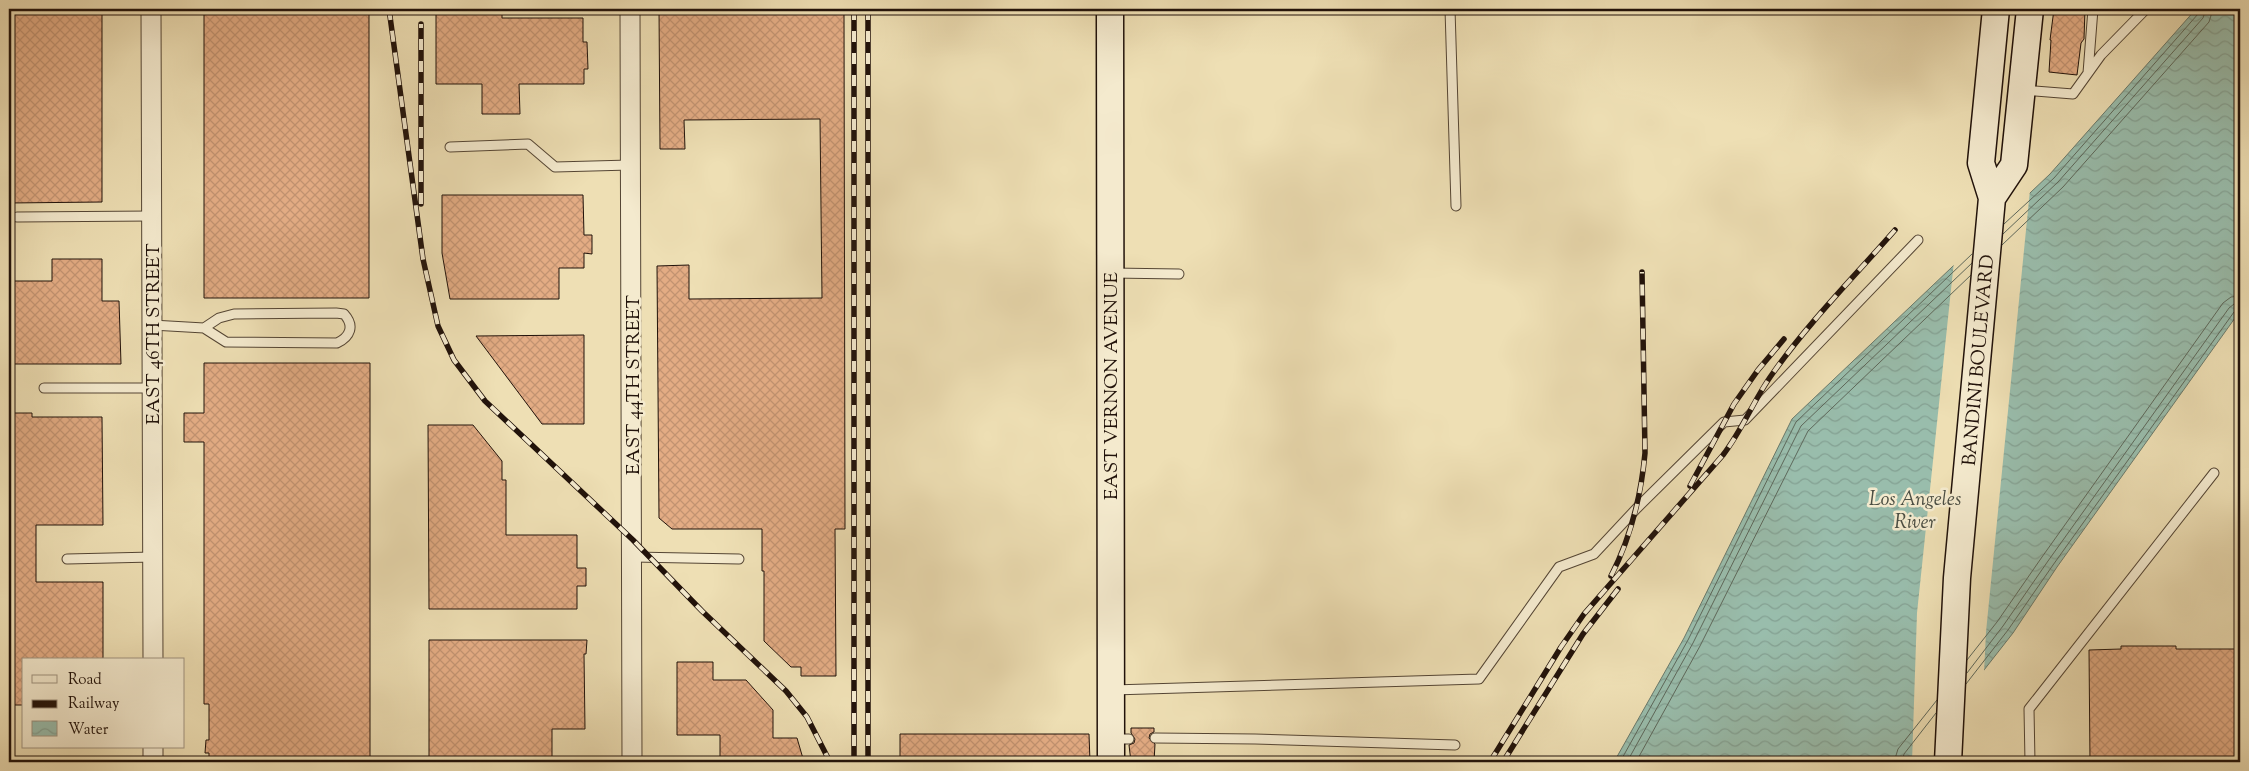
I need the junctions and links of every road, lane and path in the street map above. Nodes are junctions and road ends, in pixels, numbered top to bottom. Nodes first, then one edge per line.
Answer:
1 (151, 9) edge
2 (630, 9) edge
3 (1110, 9) edge
4 (1450, 9) edge
5 (1996, 9) edge
6 (2030, 9) edge
7 (2094, 9) edge
8 (2146, 9) edge
9 (2088, 74) junction
10 (2022, 90) junction
11 (450, 147) dead end
12 (630, 166) junction
13 (1992, 198) junction
14 (1456, 206) dead end
15 (152, 216) junction
16 (17, 217) dead end
17 (1918, 240) dead end
18 (1110, 273) junction
19 (1179, 274) dead end
20 (152, 325) junction
21 (204, 328) junction
22 (44, 388) dead end
23 (152, 388) junction
24 (2214, 473) dead end
25 (153, 557) junction
26 (633, 557) junction
27 (739, 558) dead end
28 (67, 559) dead end
29 (153, 658) edge
30 (1111, 690) junction
31 (1154, 738) dead end
32 (1455, 745) dead end
33 (1117, 747) edge
34 (153, 748) edge
35 (1949, 754) edge
36 (153, 762) edge
37 (632, 762) edge
38 (2030, 762) edge

1 - 15 street, EAST 46TH STREET
2 - 12 street, EAST 44TH STREET
3 - 18 main road, EAST VERNON AVENUE
4 - 14 lane
5 - 13 main road, BANDINI BOULEVARD
6 - 10 main road, BANDINI BOULEVARD
7 - 9 lane
8 - 9 lane
9 - 10 lane
10 - 13 main road, BANDINI BOULEVARD
11 - 12 lane
12 - 26 street, EAST 44TH STREET
13 - 35 main road, BANDINI BOULEVARD
15 - 16 lane
15 - 20 street, EAST 46TH STREET
17 - 30 lane
18 - 19 lane
18 - 30 main road, EAST VERNON AVENUE
20 - 21 lane
20 - 23 street, EAST 46TH STREET
21 - 21 lane
22 - 23 lane
23 - 25 street, EAST 46TH STREET
24 - 38 lane
25 - 28 lane
25 - 29 street, EAST 46TH STREET
26 - 27 lane
26 - 37 street, EAST 44TH STREET
30 - 33 main road, EAST VERNON AVENUE
31 - 32 lane
34 - 36 street

